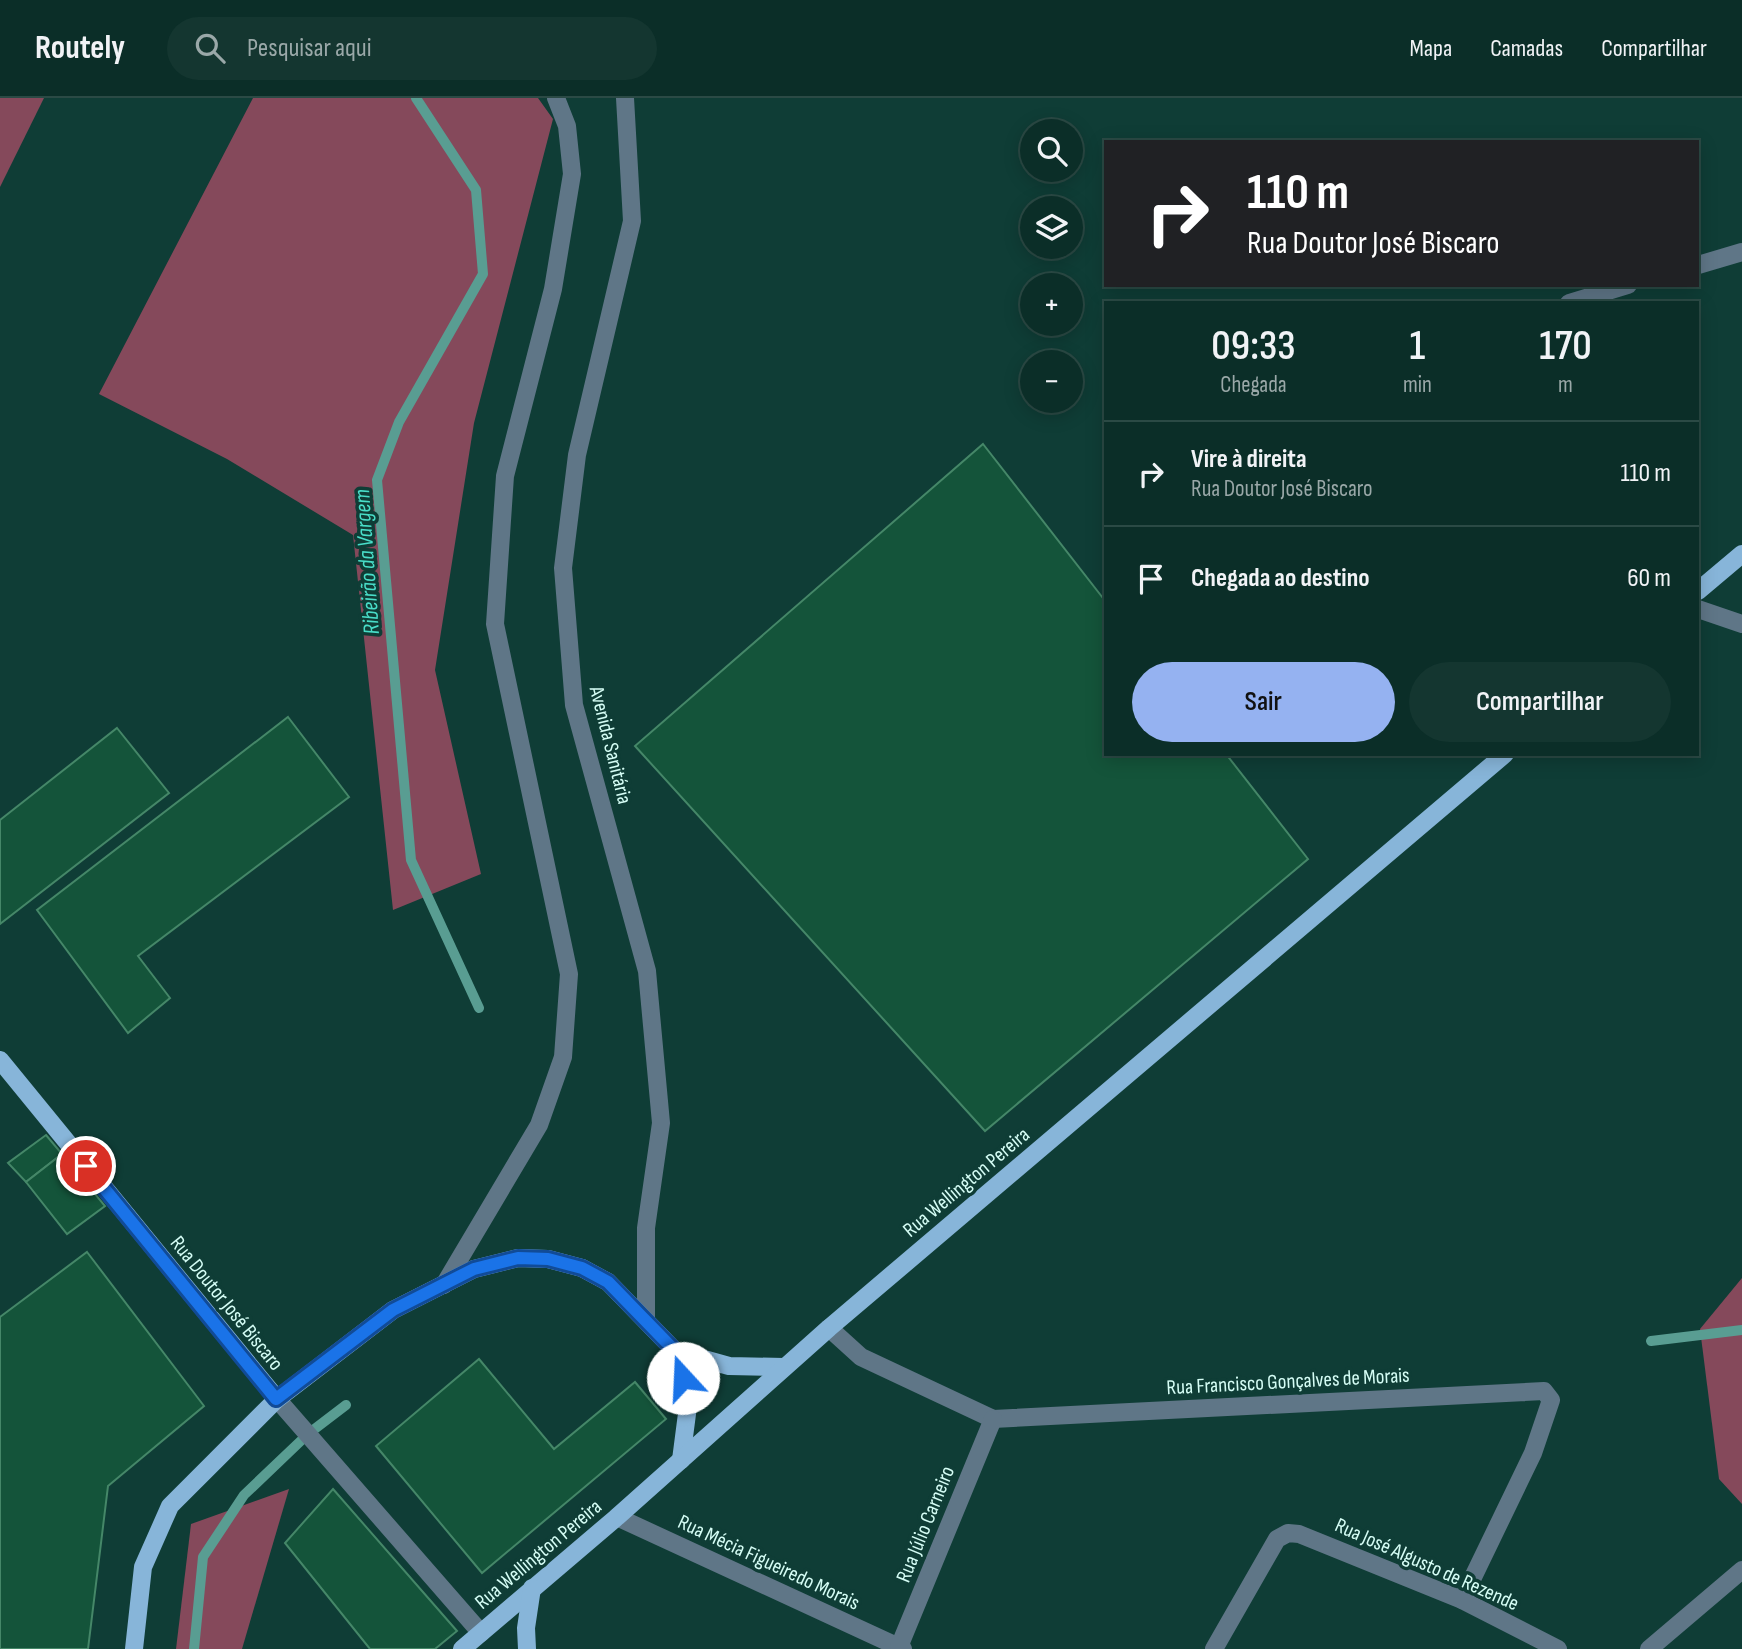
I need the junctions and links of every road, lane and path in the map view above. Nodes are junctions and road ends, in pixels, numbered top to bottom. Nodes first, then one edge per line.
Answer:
1 (556, 98) edge
2 (625, 98) edge
3 (1742, 252) edge
4 (1699, 265) edge
5 (1622, 287) edge
6 (1576, 301) edge
7 (1742, 554) edge
8 (1699, 590) edge
9 (1699, 609) edge
10 (1742, 624) edge
11 (1503, 756) edge
12 (0, 1059) edge
13 (444, 1285) junction
14 (646, 1320) junction
15 (829, 1328) junction
16 (675, 1351) junction
17 (784, 1367) junction
18 (276, 1399) junction
19 (993, 1419) junction
20 (681, 1460) junction
21 (617, 1517) junction
22 (1742, 1570) edge
23 (532, 1588) junction
24 (1462, 1600) junction
25 (481, 1633) junction
26 (901, 1648) edge
27 (134, 1649) edge
28 (462, 1649) edge
29 (527, 1649) edge
30 (1214, 1649) edge
31 (1558, 1649) edge
32 (1649, 1649) edge

1 - 13 street
2 - 14 street, Avenida Sanitária
3 - 4 street
5 - 6 street
7 - 8 main road
9 - 10 street
11 - 15 main road, Rua Wellington Pereira
12 - 18 main road, Rua Doutor José Biscaro
13 - 14 main road
13 - 18 main road
14 - 16 main road
15 - 17 main road, Rua Wellington Pereira
15 - 19 street, Rua Francisco Gonçalves de Morais
16 - 17 main road
16 - 20 main road
17 - 20 main road, Rua Wellington Pereira
18 - 25 street, Rua Doutor José Biscaro
18 - 27 main road
19 - 24 street, Rua Francisco Gonçalves de Morais
19 - 26 street, Rua Júlio Carneiro
20 - 21 main road, Rua Wellington Pereira
21 - 23 main road, Rua Wellington Pereira
21 - 26 street, Rua Mécia Figueiredo Morais
22 - 32 street
23 - 25 main road, Rua Wellington Pereira
23 - 29 main road
24 - 30 street, Rua José Algusto de Rezende
24 - 31 street, Rua José Algusto de Rezende
25 - 28 main road, Rua Wellington Pereira

